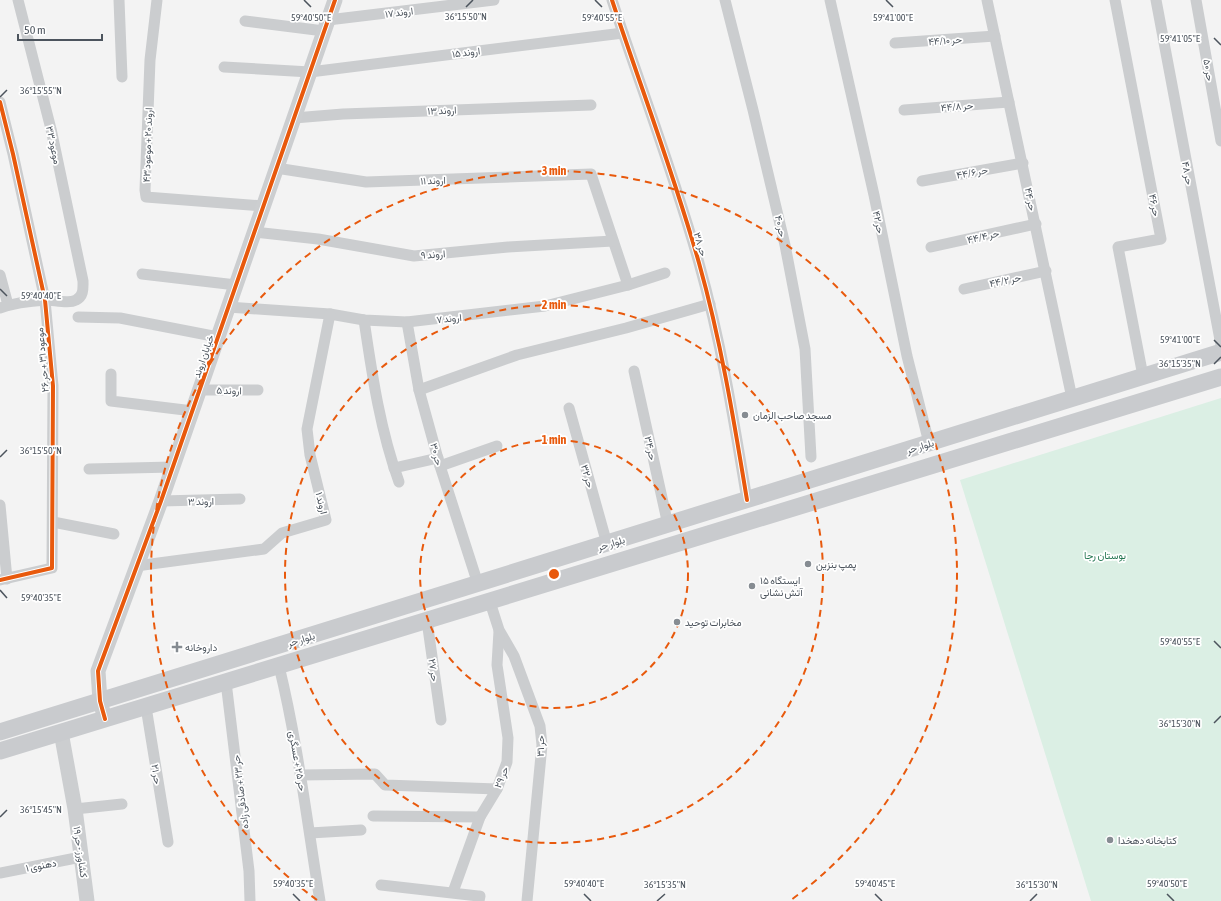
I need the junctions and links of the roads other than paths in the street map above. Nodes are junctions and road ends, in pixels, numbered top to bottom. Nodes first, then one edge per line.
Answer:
1 (18, 0) edge
2 (119, 0) edge
3 (157, 0) edge
4 (335, 0) edge
5 (494, 0) edge
6 (612, 0) edge
7 (725, 0) edge
8 (830, 0) edge
9 (987, 0) edge
10 (1115, 0) edge
11 (1156, 0) edge
12 (1196, 0) edge
13 (245, 21) dead end
14 (326, 25) junction
15 (623, 33) junction
16 (995, 36) junction
17 (895, 43) dead end
18 (224, 67) dead end
19 (310, 72) junction
20 (122, 77) dead end
21 (0, 102) edge
22 (1009, 102) junction
23 (591, 104) dead end
24 (904, 110) dead end
25 (294, 118) junction
26 (1221, 141) edge
27 (1023, 163) junction
28 (276, 168) junction
29 (922, 181) dead end
30 (263, 206) junction
31 (1036, 224) junction
32 (254, 232) junction
33 (613, 241) junction
34 (930, 247) dead end
35 (1046, 271) junction
36 (142, 274) dead end
37 (665, 274) dead end
38 (0, 275) edge
39 (236, 285) junction
40 (628, 285) junction
41 (964, 288) dead end
42 (45, 300) junction
43 (710, 304) junction
44 (4, 306) edge
45 (228, 307) junction
46 (330, 314) junction
47 (78, 317) dead end
48 (364, 320) junction
49 (407, 322) junction
50 (218, 338) junction
51 (1221, 345) edge
52 (1221, 352) edge
53 (634, 371) dead end
54 (111, 374) dead end
55 (1143, 376) junction
56 (1221, 377) edge
57 (200, 390) junction
58 (258, 390) dead end
59 (419, 390) junction
60 (1072, 398) junction
61 (569, 408) dead end
62 (192, 411) junction
63 (929, 443) junction
64 (498, 446) dead end
65 (811, 457) dead end
66 (439, 462) junction
67 (172, 467) junction
68 (394, 468) junction
69 (89, 469) dead end
70 (400, 482) dead end
71 (240, 499) dead end
72 (747, 500) junction
73 (161, 501) junction
74 (0, 505) edge
75 (53, 522) junction
76 (668, 525) junction
77 (114, 534) dead end
78 (2, 535) edge
79 (607, 544) junction
80 (136, 566) junction
81 (3, 580) edge
82 (478, 584) junction
83 (490, 602) junction
84 (427, 621) junction
85 (499, 630) junction
86 (279, 666) junction
87 (226, 682) junction
88 (100, 701) junction
89 (146, 707) junction
90 (105, 719) junction
91 (441, 720) dead end
92 (0, 732) edge
93 (61, 732) junction
94 (0, 752) edge
95 (301, 775) junction
96 (497, 789) junction
97 (122, 804) dead end
98 (75, 809) junction
99 (373, 816) dead end
100 (480, 817) junction
101 (361, 830) dead end
102 (310, 833) junction
103 (168, 842) dead end
104 (81, 857) junction
105 (0, 873) edge
106 (381, 885) dead end
107 (453, 892) junction
108 (479, 900) edge
109 (88, 901) edge
110 (250, 901) edge
111 (320, 901) edge
112 (527, 901) edge

1 - 42 street, موعود ۳۳
2 - 20 street
3 - 30 street, اروند ۲۰ + موعود ۴۳
4 - 14 street, خیابان اروند
5 - 14 street, اروند ۱۷
6 - 15 street, حر ۳۸
7 - 65 street, حر ۴۰
8 - 63 street, حر ۴۲
9 - 16 street, حر ۴۴
10 - 55 street, حر ۴۶
11 - 51 street, حر ۴۸
12 - 26 street, حر ۵۰
13 - 14 street, اروند ۱۷
14 - 19 street, خیابان اروند
15 - 19 street, اروند ۱۵
15 - 43 street, حر ۳۸
16 - 17 street, حر ۴۴/۱۰
16 - 22 street, حر ۴۴
18 - 19 street, اروند ۱۵
19 - 25 street, خیابان اروند
21 - 42 street, موعود ۳۱ + حر ۲۶
22 - 24 street, حر ۴۴/۸
22 - 27 street, حر ۴۴
23 - 25 street, اروند ۱۳
25 - 28 street, خیابان اروند
27 - 29 street, حر ۴۴/۶
27 - 31 street, حر ۴۴
28 - 30 street, خیابان اروند
28 - 33 street, اروند ۱۱
30 - 32 street, خیابان اروند
31 - 34 street, حر ۴۴/۴
31 - 35 street, حر ۴۴
32 - 33 street, اروند ۹
32 - 39 street, خیابان اروند
33 - 40 street
35 - 41 street, حر ۴۴/۲
35 - 60 street, حر ۴۴
36 - 39 street
37 - 40 street, اروند ۷
38 - 44 street
39 - 45 street, خیابان اروند
40 - 49 street, اروند ۷
42 - 44 street
42 - 75 street, موعود ۳۱ + حر ۲۶
43 - 59 street
43 - 72 street, حر ۳۸
45 - 46 street, اروند ۷
45 - 50 street, خیابان اروند
46 - 48 street, اروند ۷
46 - 80 street, اروند ۱
47 - 50 street
48 - 49 street, اروند ۷
48 - 68 street
49 - 59 street, حر ۳۰
50 - 57 street, خیابان اروند
52 - 55 main road, بلوار حر
53 - 76 street, حر ۳۴
54 - 62 street
55 - 60 main road, بلوار حر
56 - 83 main road, بلوار حر
57 - 58 street, اروند ۵
57 - 62 street, خیابان اروند
59 - 66 street, حر ۳۰
60 - 63 main road, بلوار حر
61 - 79 street, حر ۳۲
62 - 67 street, خیابان اروند
63 - 72 main road, بلوار حر
64 - 66 street
66 - 68 street
66 - 82 street, حر ۳۰
67 - 69 street
67 - 73 street, خیابان اروند
68 - 70 street
71 - 73 street, اروند ۳
72 - 76 main road, بلوار حر
73 - 80 street, خیابان اروند
74 - 78 street
75 - 77 street
75 - 81 street, موعود ۳۱ + حر ۲۶
76 - 79 main road, بلوار حر
78 - 81 street
79 - 82 main road, بلوار حر
80 - 88 street, خیابان اروند
82 - 88 main road, بلوار حر
83 - 84 main road, بلوار حر
83 - 85 street, حر ۳۱
84 - 86 main road, بلوار حر
84 - 91 street, حر ۲۷
85 - 96 street, حر ۲۹
85 - 112 street, حر ۳۱
86 - 87 main road, بلوار حر
86 - 95 street, حر ۲۵ + عسگری
87 - 89 main road, بلوار حر
87 - 110 street, حر ۲۳ + صادقی زاده
88 - 90 street, خیابان اروند
88 - 92 main road, بلوار حر
89 - 90 main road, بلوار حر
89 - 103 street, حر ۲۱
90 - 93 main road, بلوار حر
93 - 94 main road, بلوار حر
93 - 98 street, کشاورز - حر ۱۹
95 - 96 street
95 - 102 street, حر ۲۵ + عسگری
96 - 100 street, حر ۲۹
97 - 98 street
98 - 104 street, کشاورز - حر ۱۹
99 - 100 street
100 - 107 street, حر ۲۹
101 - 102 street
102 - 111 street, حر ۲۵ + عسگری
104 - 105 street, دهنوی ۱
104 - 109 street, کشاورز - حر ۱۹
106 - 107 street
107 - 108 street

